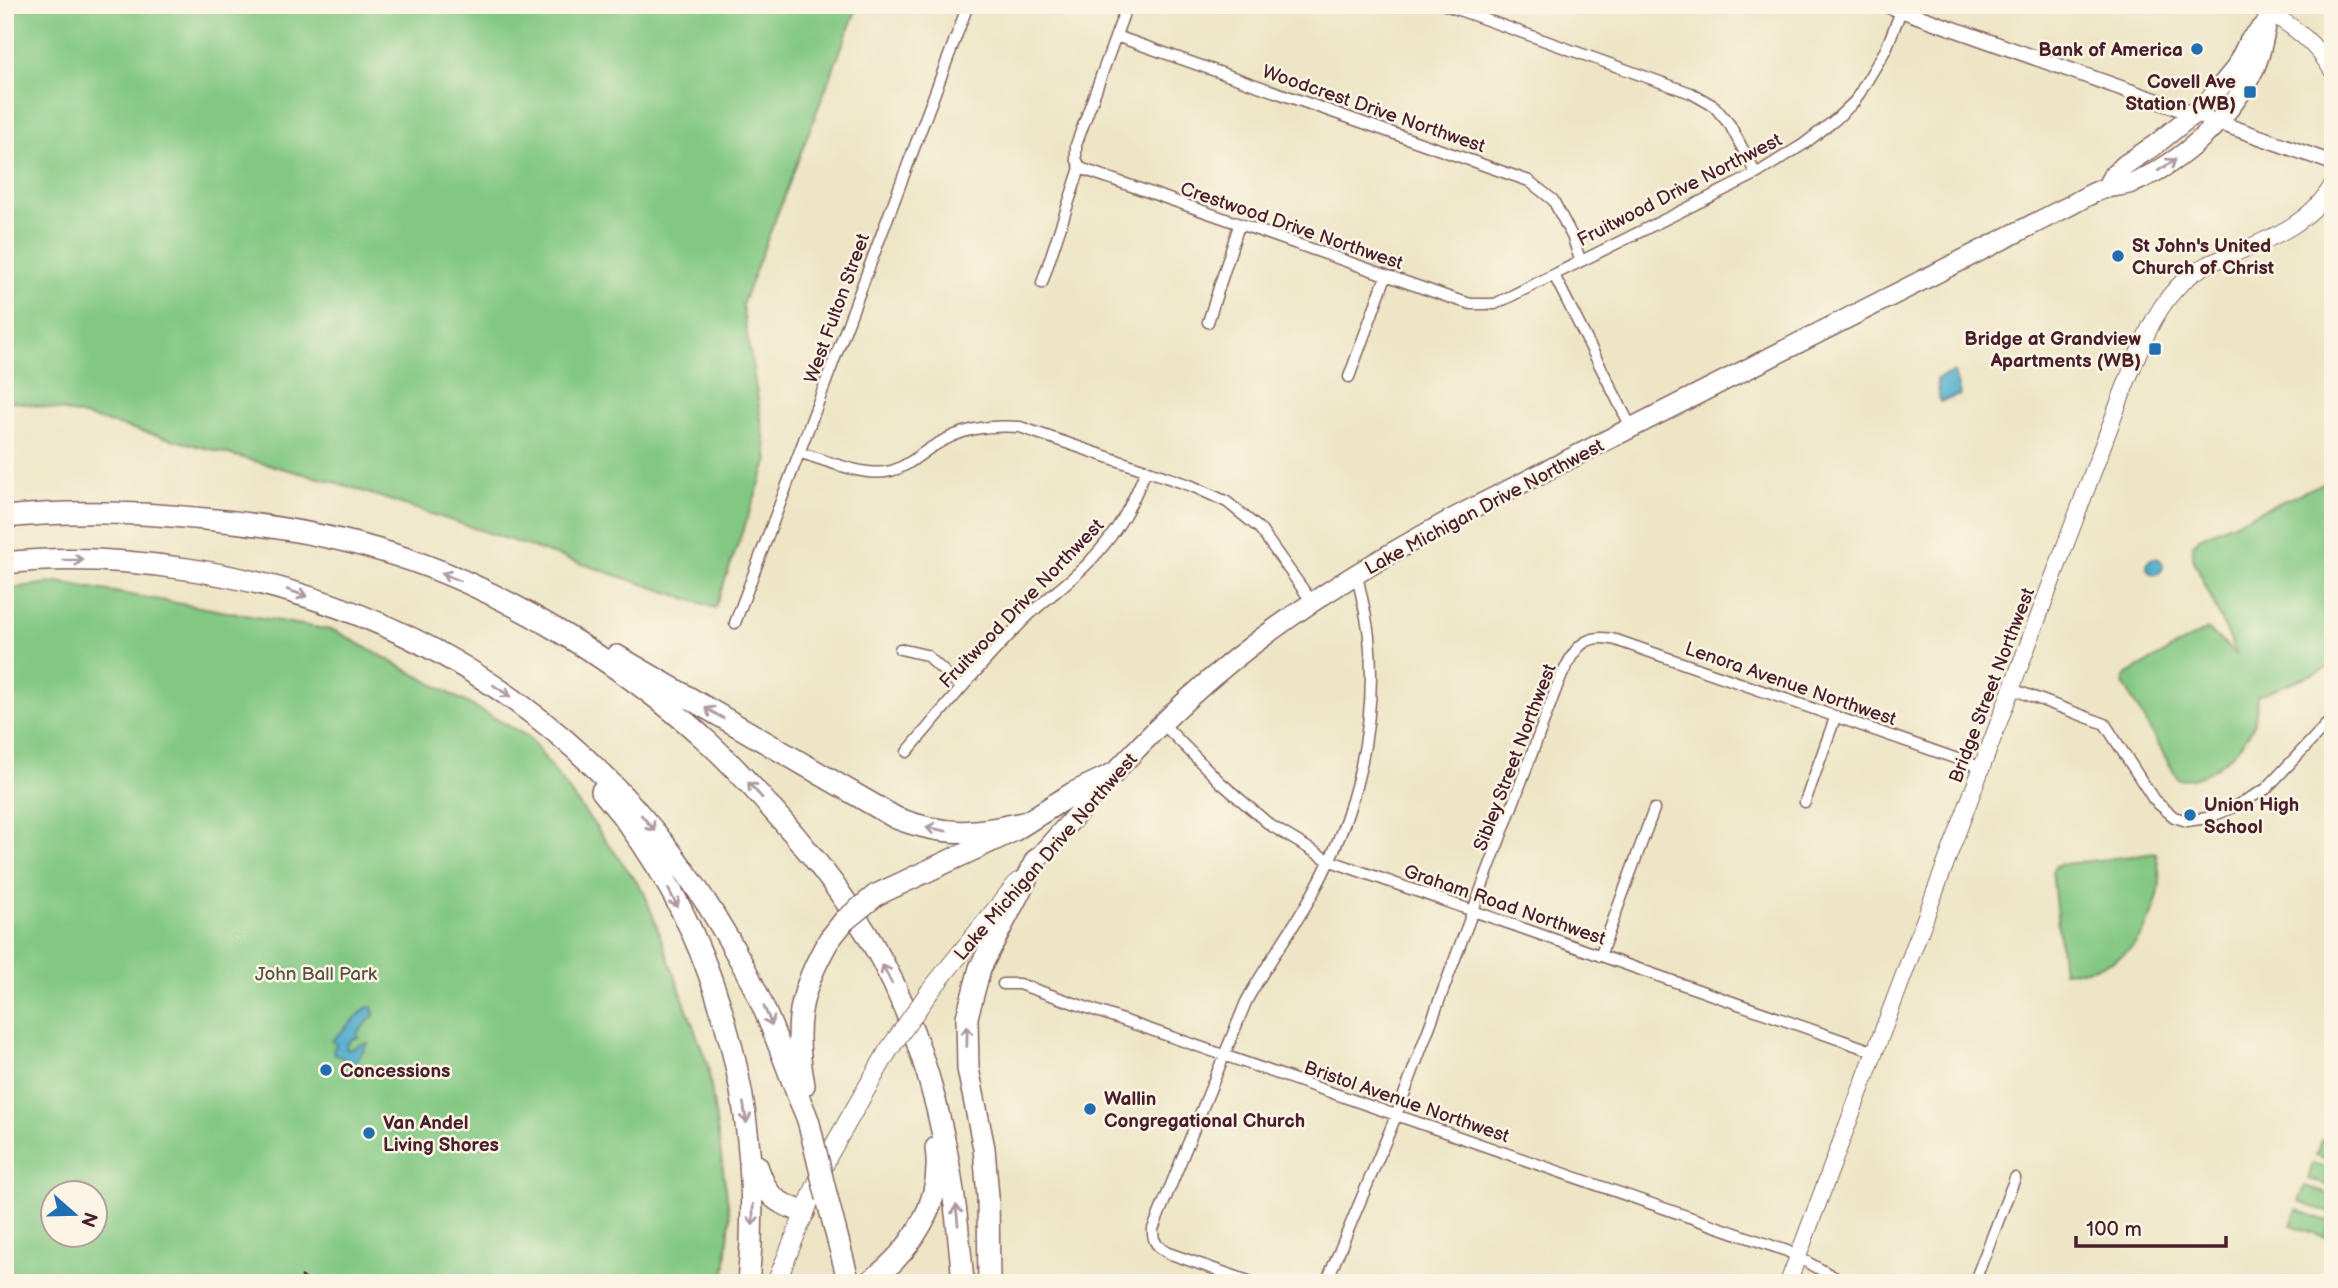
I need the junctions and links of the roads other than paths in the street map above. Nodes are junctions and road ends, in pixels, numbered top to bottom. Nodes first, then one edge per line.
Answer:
1 (968, 5) edge
2 (1126, 5) edge
3 (1445, 5) edge
4 (1886, 5) edge
5 (1901, 11) junction
6 (2269, 14) edge
7 (1116, 36) junction
8 (2333, 72) edge
9 (2195, 114) junction
10 (2217, 122) junction
11 (2333, 163) edge
12 (1080, 168) junction
13 (1756, 174) junction
14 (2333, 184) edge
15 (2106, 188) junction
16 (1239, 225) junction
17 (1580, 260) junction
18 (1554, 275) junction
19 (1386, 276) junction
20 (1042, 283) dead end
21 (1495, 304) joint
22 (1208, 322) dead end
23 (1349, 377) dead end
24 (1631, 427) junction
25 (801, 453) junction
26 (1146, 470) junction
27 (5, 517) edge
28 (5, 563) edge
29 (1357, 575) junction
30 (495, 597) junction
31 (1312, 602) junction
32 (736, 623) dead end
33 (1588, 640) joint
34 (900, 649) dead end
35 (961, 688) junction
36 (2012, 689) junction
37 (1835, 718) junction
38 (1162, 723) junction
39 (547, 725) junction
40 (2326, 725) dead end
41 (907, 752) dead end
42 (1983, 768) junction
43 (1113, 774) junction
44 (1805, 802) dead end
45 (1654, 809) dead end
46 (1027, 822) junction
47 (1036, 860) junction
48 (1328, 860) junction
49 (1474, 912) junction
50 (1600, 956) junction
51 (1003, 984) dead end
52 (920, 1050) junction
53 (1875, 1052) junction
54 (1223, 1055) junction
55 (1395, 1116) junction
56 (810, 1125) junction
57 (750, 1147) junction
58 (2015, 1178) dead end
59 (804, 1212) junction
60 (1798, 1257) junction
61 (748, 1283) edge
62 (776, 1283) edge
63 (849, 1283) edge
64 (868, 1283) edge
65 (963, 1283) edge
66 (989, 1283) edge
67 (1254, 1283) edge
68 (1326, 1283) edge
69 (1788, 1283) edge
70 (1845, 1283) edge
71 (1974, 1283) edge

1 - 25 street, West Fulton Street
2 - 7 street
3 - 13 street
4 - 5 street
5 - 9 street
5 - 13 street, Fruitwood Drive Northwest
6 - 8 main road
6 - 9 highway, Lake Michigan Drive Northwest
6 - 10 highway, Lake Michigan Drive Northwest
7 - 12 street
7 - 17 street, Woodcrest Drive Northwest
9 - 10 street
9 - 15 highway, Lake Michigan Drive Northwest
10 - 11 street
15 -> 10 highway, Lake Michigan Drive Northwest
12 - 16 street, Crestwood Drive Northwest
12 - 20 street
13 - 17 street, Fruitwood Drive Northwest
14 - 36 main road, Bridge Street Northwest
15 - 24 highway, Lake Michigan Drive Northwest
16 - 19 street, Crestwood Drive Northwest
16 - 22 street
17 - 18 street, Fruitwood Drive Northwest
18 - 21 street, Fruitwood Drive Northwest
18 - 24 street
19 - 21 street, Crestwood Drive Northwest
19 - 23 street
24 - 29 highway, Lake Michigan Drive Northwest
25 - 26 street
25 - 32 street, West Fulton Street
26 - 31 street
26 - 35 street, Fruitwood Drive Northwest
30 -> 27 highway
28 -> 39 highway
29 - 31 highway, Lake Michigan Drive Northwest
29 - 48 street
46 -> 30 highway
52 -> 30 highway
31 - 38 highway, Lake Michigan Drive Northwest
33 - 37 street, Lenora Avenue Northwest
33 - 49 street, Sibley Street Northwest
34 - 35 street
35 - 41 street, Fruitwood Drive Northwest
36 - 40 street
36 - 42 main road, Bridge Street Northwest
37 - 42 street, Lenora Avenue Northwest
37 - 44 street
38 - 43 highway, Lake Michigan Drive Northwest
38 - 48 street, Graham Road Northwest
39 -> 56 highway
39 -> 57 highway
42 - 53 main road, Bridge Street Northwest
43 - 46 highway
43 - 47 highway, Lake Michigan Drive Northwest
45 - 50 street
46 - 56 highway, bridge
47 - 59 main road, Lake Michigan Drive Northwest, bridge
66 -> 47 highway
48 - 49 street, Graham Road Northwest
48 - 54 street
49 - 50 street, Graham Road Northwest
49 - 55 street, Sibley Street Northwest
50 - 53 street, Graham Road Northwest
51 - 54 street, Bristol Avenue Northwest
52 - 64 highway
65 -> 52 highway
53 - 60 main road, Bridge Street Northwest
54 - 55 street, Bristol Avenue Northwest
54 - 67 street
55 - 60 street, Bristol Avenue Northwest
55 - 68 street, Sibley Street Northwest
56 - 63 highway, bridge
57 - 59 highway
57 -> 61 highway
58 - 71 street
59 - 62 main road, Lake Michigan Drive Northwest
60 - 69 main road, Bridge Street Northwest
60 - 70 street, Bristol Avenue Northwest

